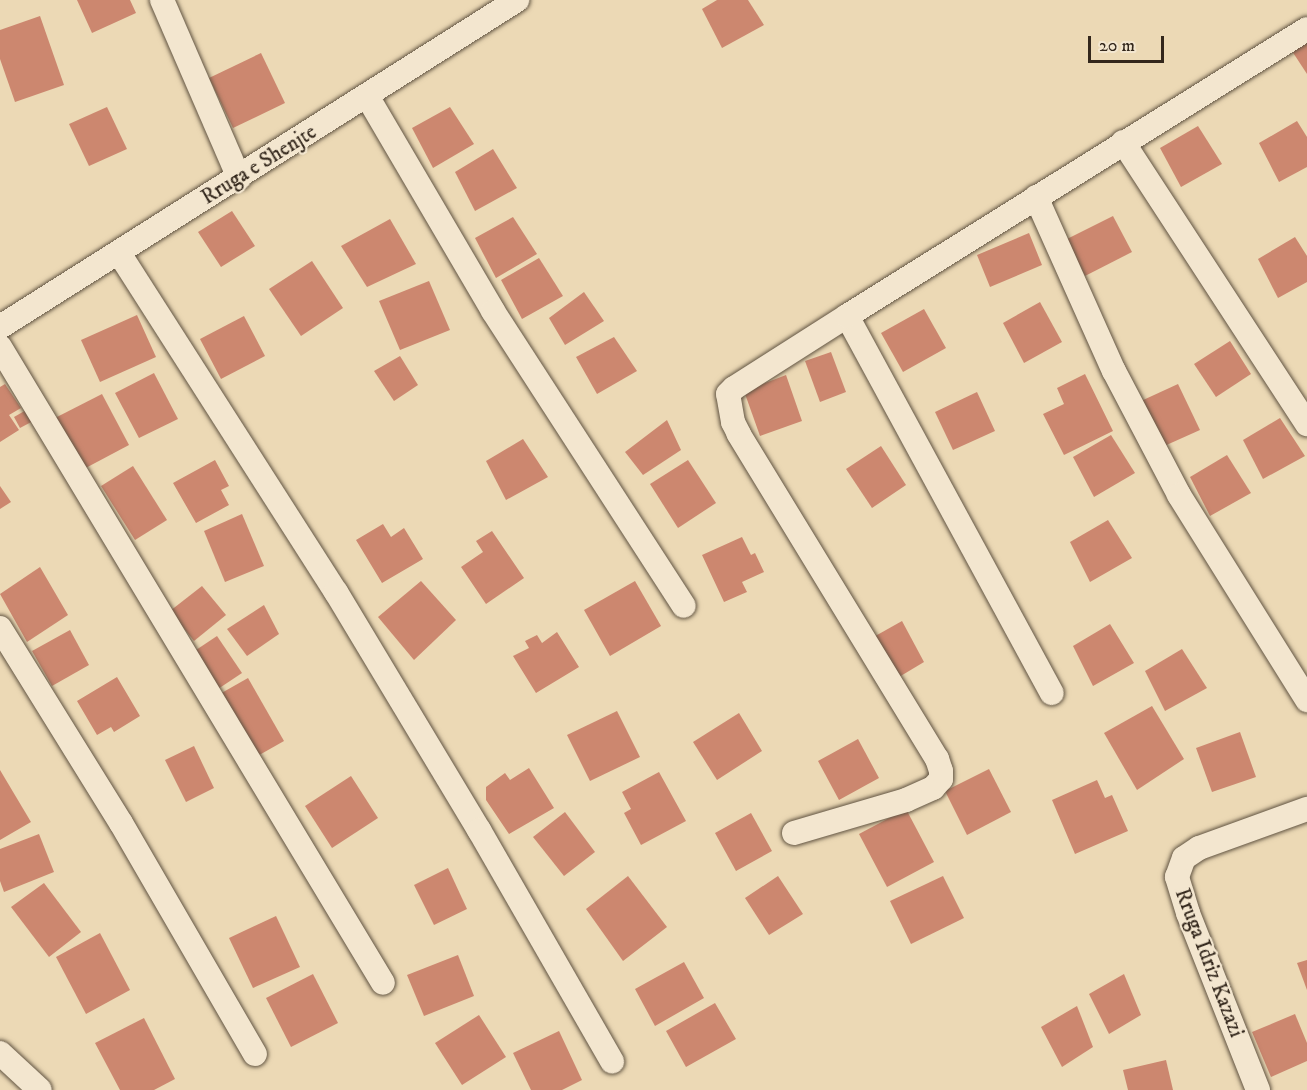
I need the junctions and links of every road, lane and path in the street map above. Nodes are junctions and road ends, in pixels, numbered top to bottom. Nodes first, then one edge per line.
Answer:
1 (162, 0) edge
2 (517, 0) edge
3 (1307, 29) edge
4 (367, 96) junction
5 (1123, 142) junction
6 (239, 178) junction
7 (1036, 197) junction
8 (119, 253) junction
9 (848, 316) junction
10 (0, 327) edge
11 (0, 347) edge
12 (1307, 424) edge
13 (684, 606) dead end
14 (0, 628) edge
15 (1052, 693) dead end
16 (1307, 700) edge
17 (1307, 809) edge
18 (794, 833) dead end
19 (383, 983) dead end
20 (0, 1053) edge
21 (255, 1054) dead end
22 (612, 1062) dead end
23 (40, 1090) edge
24 (1258, 1090) edge

1 - 6 street
2 - 4 street, Rruga e Shenjte
3 - 5 street
4 - 6 street, Rruga e Shenjte
4 - 13 street
5 - 7 street
5 - 12 street
6 - 8 street, Rruga e Shenjte
7 - 9 street
7 - 16 street
8 - 10 street, Rruga e Shenjte
8 - 22 street
9 - 15 street
9 - 18 street
11 - 19 street
14 - 21 street
17 - 24 street, Rruga Idriz Kazazi
20 - 23 street

